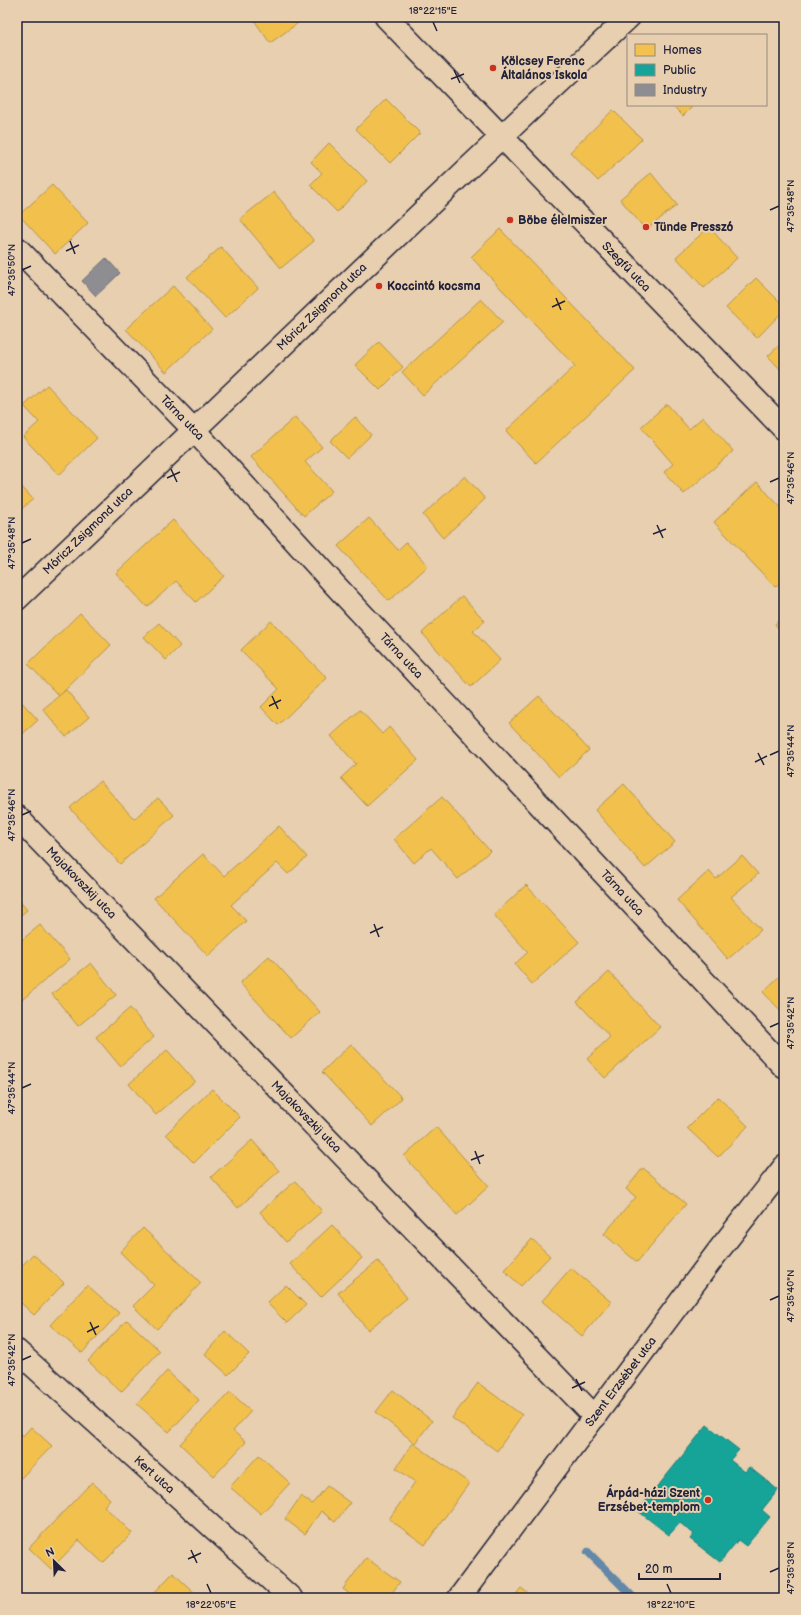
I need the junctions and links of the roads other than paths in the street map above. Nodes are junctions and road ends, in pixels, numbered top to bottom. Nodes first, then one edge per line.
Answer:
1 (386, 17) edge
2 (629, 17) edge
3 (501, 138) junction
4 (17, 248) edge
5 (784, 429) edge
6 (194, 430) junction
7 (17, 599) edge
8 (17, 817) edge
9 (784, 1067) edge
10 (784, 1167) edge
11 (17, 1351) edge
12 (595, 1417) junction
13 (291, 1598) edge
14 (459, 1598) edge

1 - 3 street, Szegfű utca
2 - 3 street, Móricz Zsigmond utca
3 - 5 street, Szegfű utca
3 - 6 street, Móricz Zsigmond utca
4 - 6 street, Tárna utca
6 - 7 street, Móricz Zsigmond utca
6 - 9 street, Tárna utca
8 - 12 street, Majakovszkij utca
10 - 12 street, Szent Erzsébet utca
11 - 13 street, Kert utca
12 - 14 street, Szent Erzsébet utca

